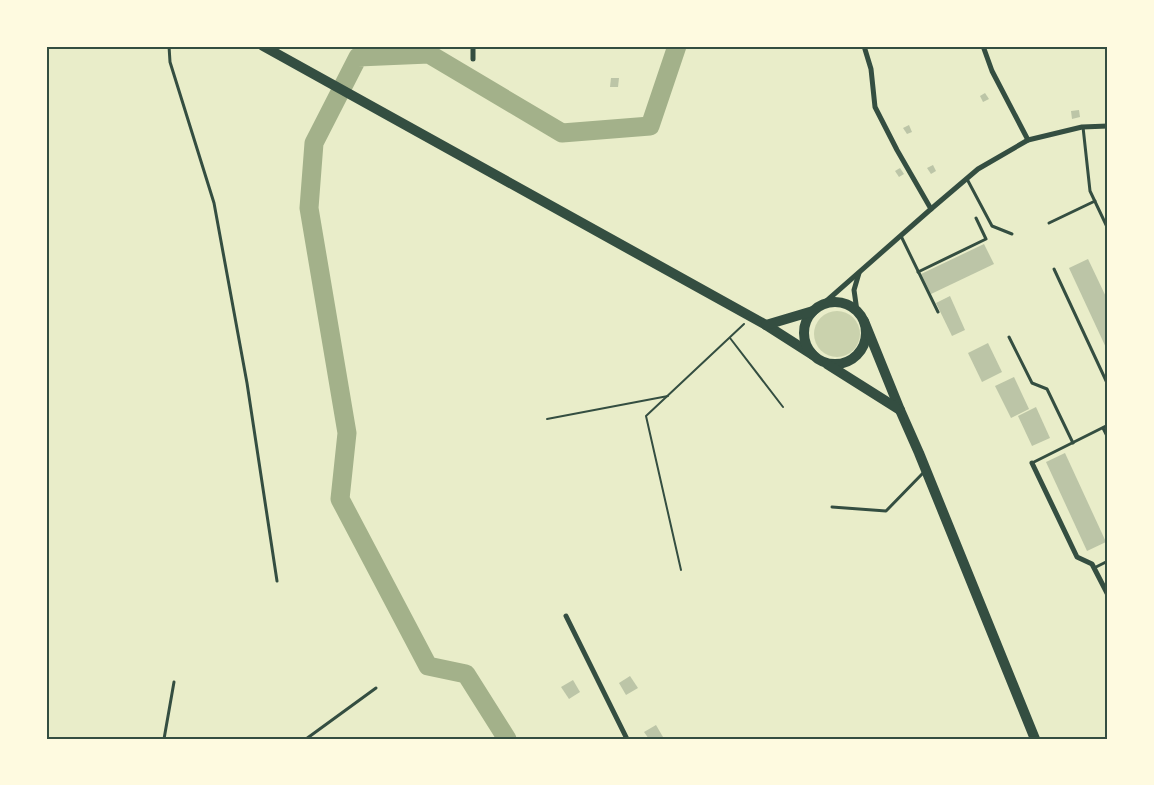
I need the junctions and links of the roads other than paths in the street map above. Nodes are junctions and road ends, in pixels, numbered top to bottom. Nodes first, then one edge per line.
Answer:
1 (169, 46) edge
2 (264, 46) edge
3 (473, 46) edge
4 (864, 46) edge
5 (983, 46) edge
6 (473, 59) dead end
7 (1108, 126) edge
8 (1082, 127) junction
9 (1028, 140) junction
10 (967, 179) junction
11 (1094, 201) junction
12 (931, 208) junction
13 (976, 218) dead end
14 (1049, 223) dead end
15 (1108, 229) edge
16 (1012, 234) dead end
17 (901, 235) junction
18 (1054, 269) dead end
19 (859, 272) junction
20 (918, 272) junction
21 (824, 304) junction
22 (813, 311) junction
23 (857, 311) junction
24 (938, 312) dead end
25 (864, 321) junction
26 (766, 325) junction
27 (1009, 337) dead end
28 (814, 355) junction
29 (824, 362) junction
30 (1108, 385) edge
31 (900, 410) junction
32 (1108, 425) edge
33 (1103, 428) junction
34 (1108, 438) edge
35 (1072, 443) junction
36 (1032, 463) joint
37 (926, 470) junction
38 (832, 507) dead end
39 (1108, 561) edge
40 (1094, 568) junction
41 (277, 581) dead end
42 (1108, 595) edge
43 (566, 616) dead end
44 (174, 682) dead end
45 (376, 688) dead end
46 (164, 739) edge
47 (306, 739) edge
48 (627, 739) edge
49 (1034, 739) edge

1 - 41 lane
2 - 26 main road
3 - 6 street
4 - 12 street
5 - 9 street
7 - 8 street
8 - 9 street
8 - 11 lane
9 - 10 street
10 - 12 street
10 - 16 lane
11 - 14 lane
11 - 15 lane
12 - 17 street
13 - 20 lane
17 - 19 street
17 - 20 lane
18 - 30 lane
19 - 21 street
19 - 23 street
20 - 24 lane
21 - 22 main road
21 - 23 main road
22 - 26 main road
22 - 28 main road
23 - 25 main road
25 - 29 main road
25 - 31 main road
26 - 28 main road
27 - 35 lane
28 - 29 main road
29 - 31 main road
31 - 37 main road
32 - 33 lane
33 - 34 lane
33 - 35 lane
35 - 36 lane
36 - 40 street
37 - 38 lane
37 - 49 main road
39 - 40 lane
40 - 42 street
43 - 48 street
44 - 46 lane
45 - 47 lane

